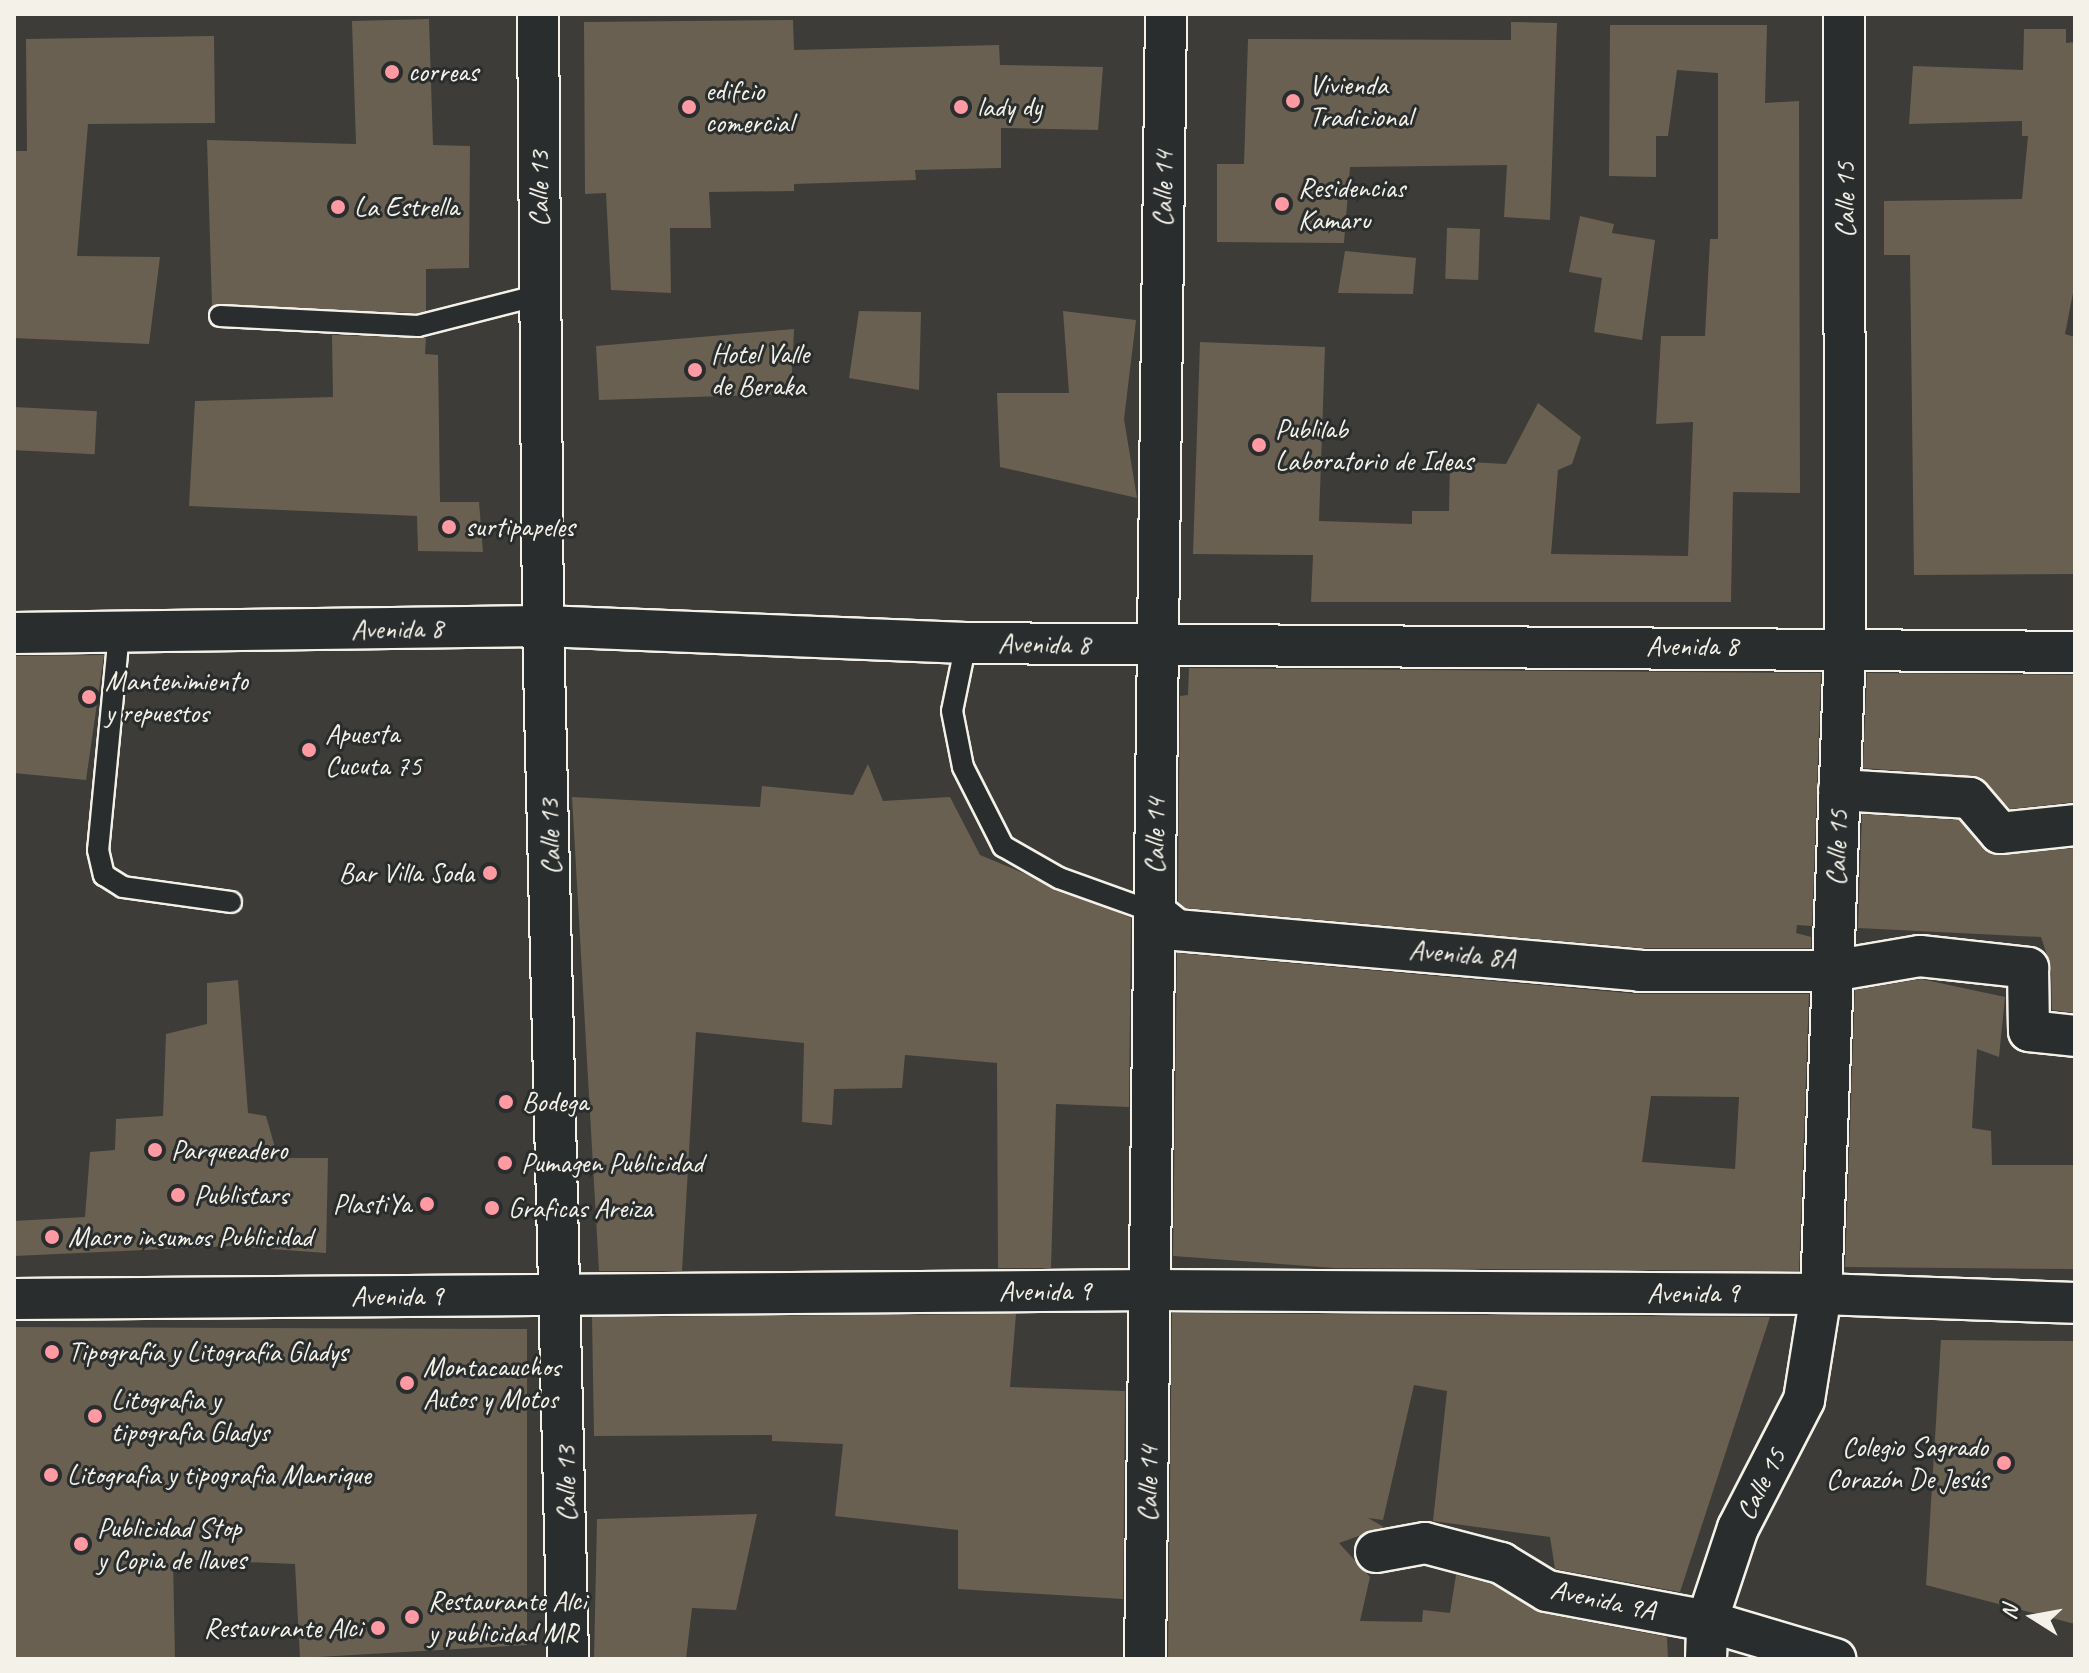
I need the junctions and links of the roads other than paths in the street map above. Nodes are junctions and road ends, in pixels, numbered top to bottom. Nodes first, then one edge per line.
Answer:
1 (538, 14) edge
2 (1166, 14) edge
3 (1844, 14) edge
4 (540, 295) junction
5 (220, 316) dead end
6 (543, 626) junction
7 (14, 633) edge
8 (119, 633) junction
9 (966, 643) junction
10 (1157, 646) junction
11 (1845, 646) junction
12 (2075, 652) edge
13 (1839, 790) junction
14 (2075, 825) edge
15 (231, 902) dead end
16 (1154, 912) junction
17 (1832, 971) junction
18 (2075, 1036) edge
19 (1151, 1290) junction
20 (564, 1294) junction
21 (1821, 1294) junction
22 (14, 1299) edge
23 (2075, 1303) edge
24 (1376, 1552) dead end
25 (1706, 1640) edge
26 (568, 1659) edge
27 (1145, 1659) edge
28 (1835, 1659) edge

1 - 4 street, Calle 13
2 - 10 street, Calle 14
3 - 11 street, Calle 15
4 - 5 lane
4 - 6 street, Calle 13
6 - 8 street, Avenida 8
6 - 9 street, Avenida 8
6 - 20 street, Calle 13
7 - 8 street, Avenida 8
8 - 15 lane
9 - 10 street, Avenida 8
9 - 16 lane, Avenida 8A
10 - 11 street, Avenida 8
10 - 16 street, Calle 14
11 - 12 street, Avenida 8
11 - 13 street, Calle 15
13 - 14 street
13 - 17 street, Calle 15
16 - 17 street, Avenida 8A
16 - 19 street, Calle 14
17 - 18 street, Avenida 8A
17 - 21 street, Calle 15
19 - 20 street, Avenida 9
19 - 21 street, Avenida 9
19 - 27 street, Calle 14
20 - 22 street, Avenida 9
20 - 26 street, Calle 13
21 - 23 street, Avenida 9
21 - 25 street, Calle 15
24 - 25 street, Avenida 9A
25 - 28 street, Avenida 9A

